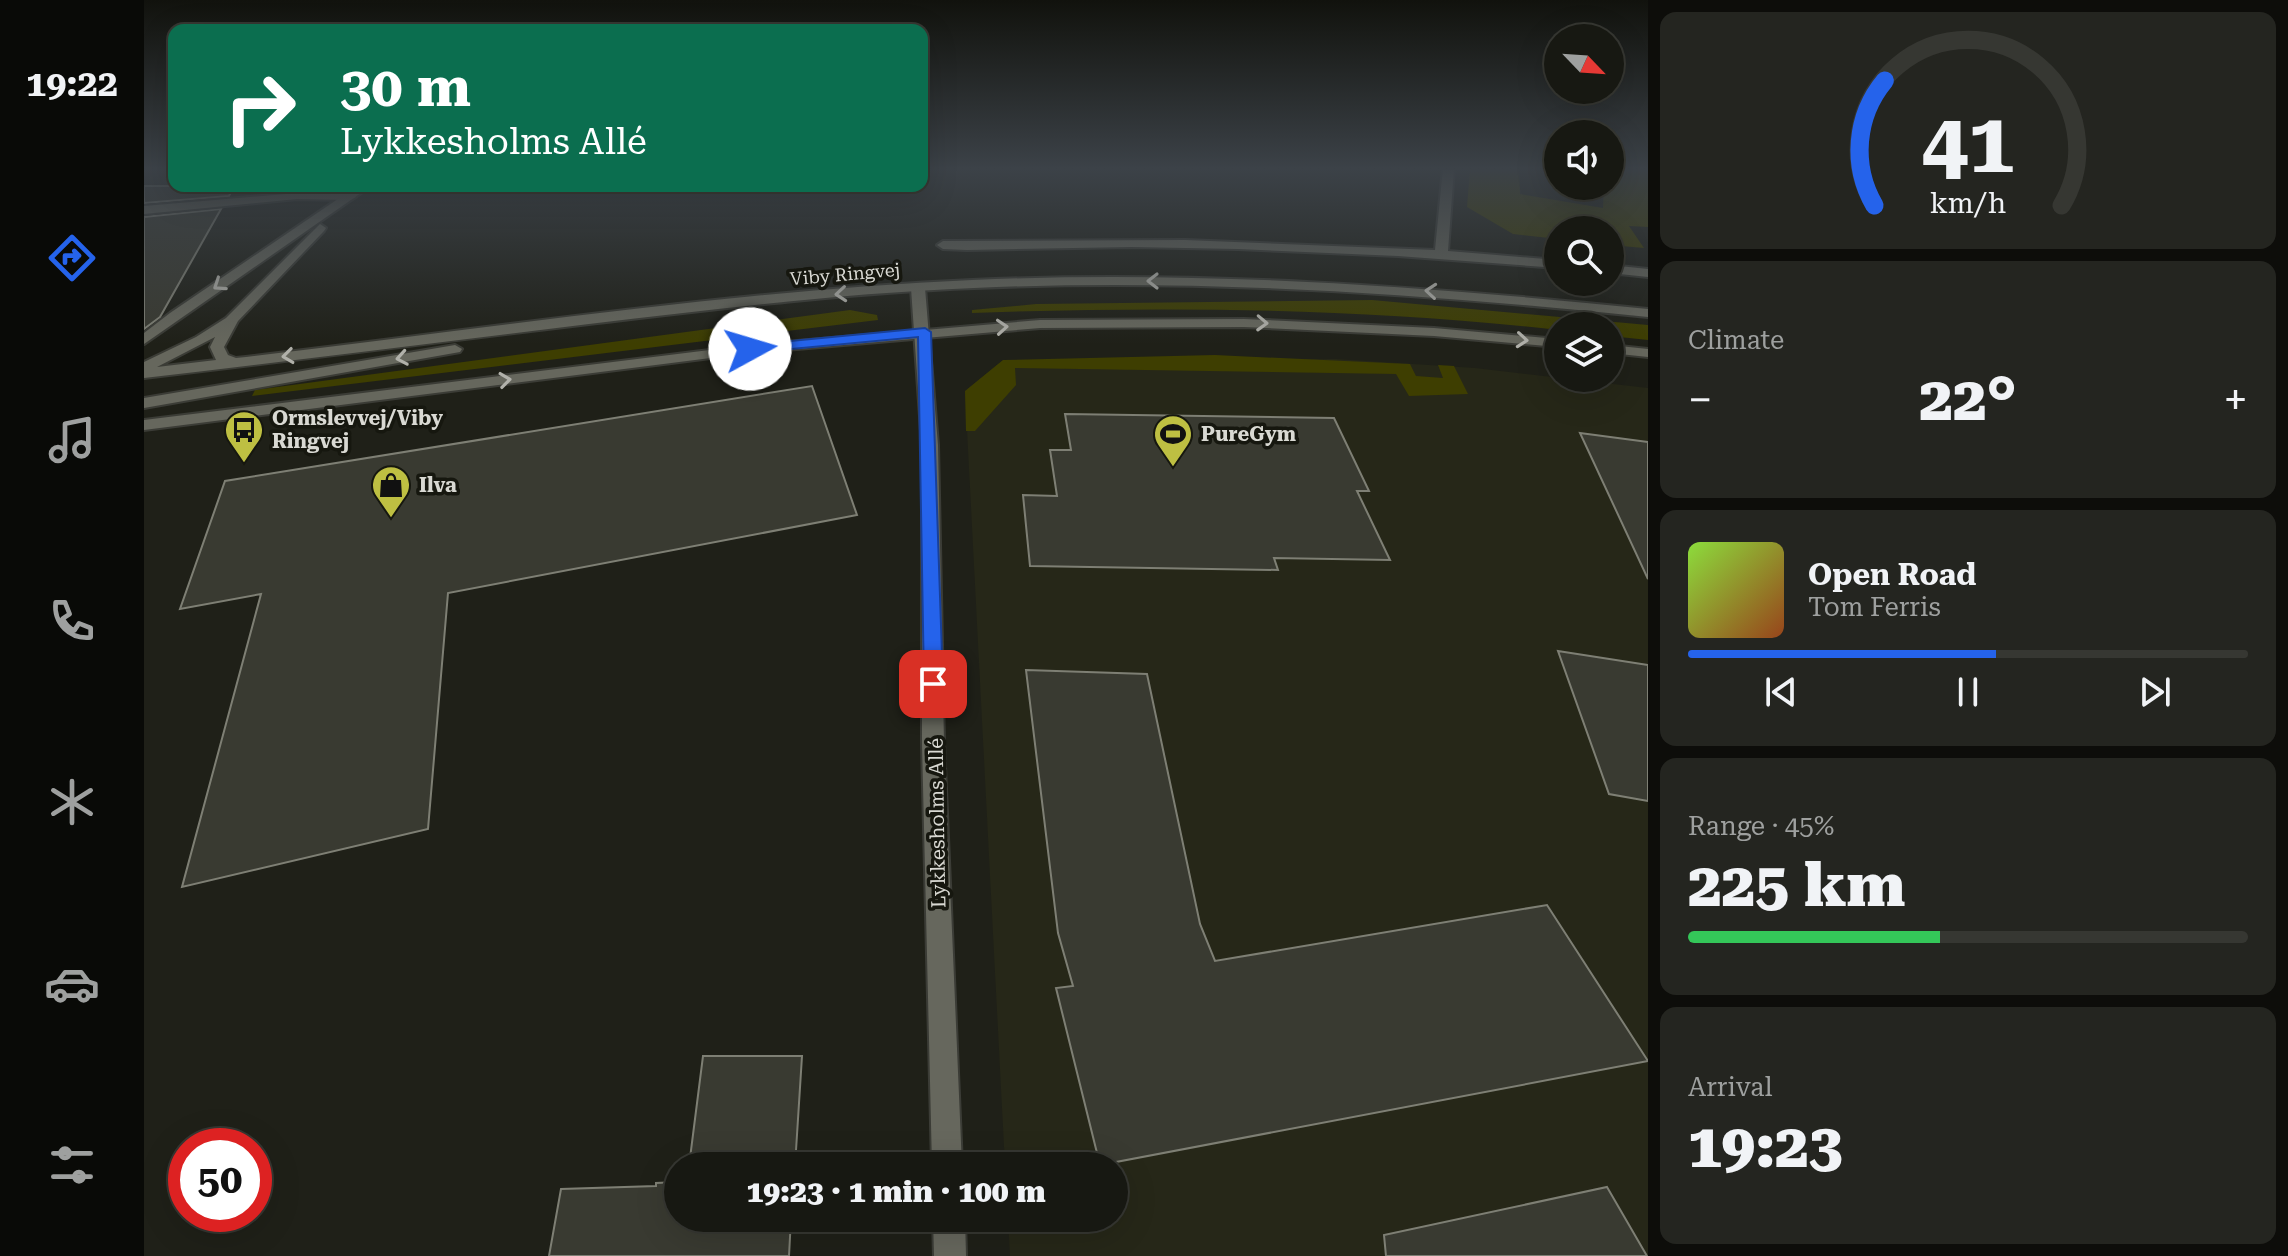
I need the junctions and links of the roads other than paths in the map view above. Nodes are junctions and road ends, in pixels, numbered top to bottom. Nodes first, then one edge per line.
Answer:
1 (306, 227) edge
2 (321, 227) edge
3 (1443, 227) edge
4 (943, 245) dead end
5 (1441, 253) junction
6 (1544, 263) edge
7 (1624, 270) edge
8 (1648, 273) edge
9 (918, 288) junction
10 (672, 310) junction
11 (1648, 313) edge
12 (232, 319) junction
13 (925, 332) junction
14 (144, 340) edge
15 (1544, 342) edge
16 (1624, 350) edge
17 (1648, 353) edge
18 (235, 363) junction
19 (144, 371) edge
20 (144, 403) edge
21 (177, 422) junction
22 (144, 425) edge
23 (144, 433) edge
24 (947, 1152) edge
25 (949, 1232) edge
26 (950, 1256) edge

1 -> 14 main road
2 - 12 main road
3 - 5 main road
4 - 5 main road
5 - 6 main road
7 - 8 main road
9 -> 10 main road, Viby Ringvej
11 -> 9 main road, Viby Ringvej
9 - 13 main road, Lykkesholms Allé
10 -> 18 main road, Viby Ringvej
10 -> 20 main road
12 - 18 main road
12 - 19 main road
13 -> 15 main road
21 -> 13 main road
13 - 24 main road, Lykkesholms Allé
16 - 17 main road
18 - 19 main road, Viby Ringvej
21 - 22 main road
21 - 23 main road
25 - 26 main road

